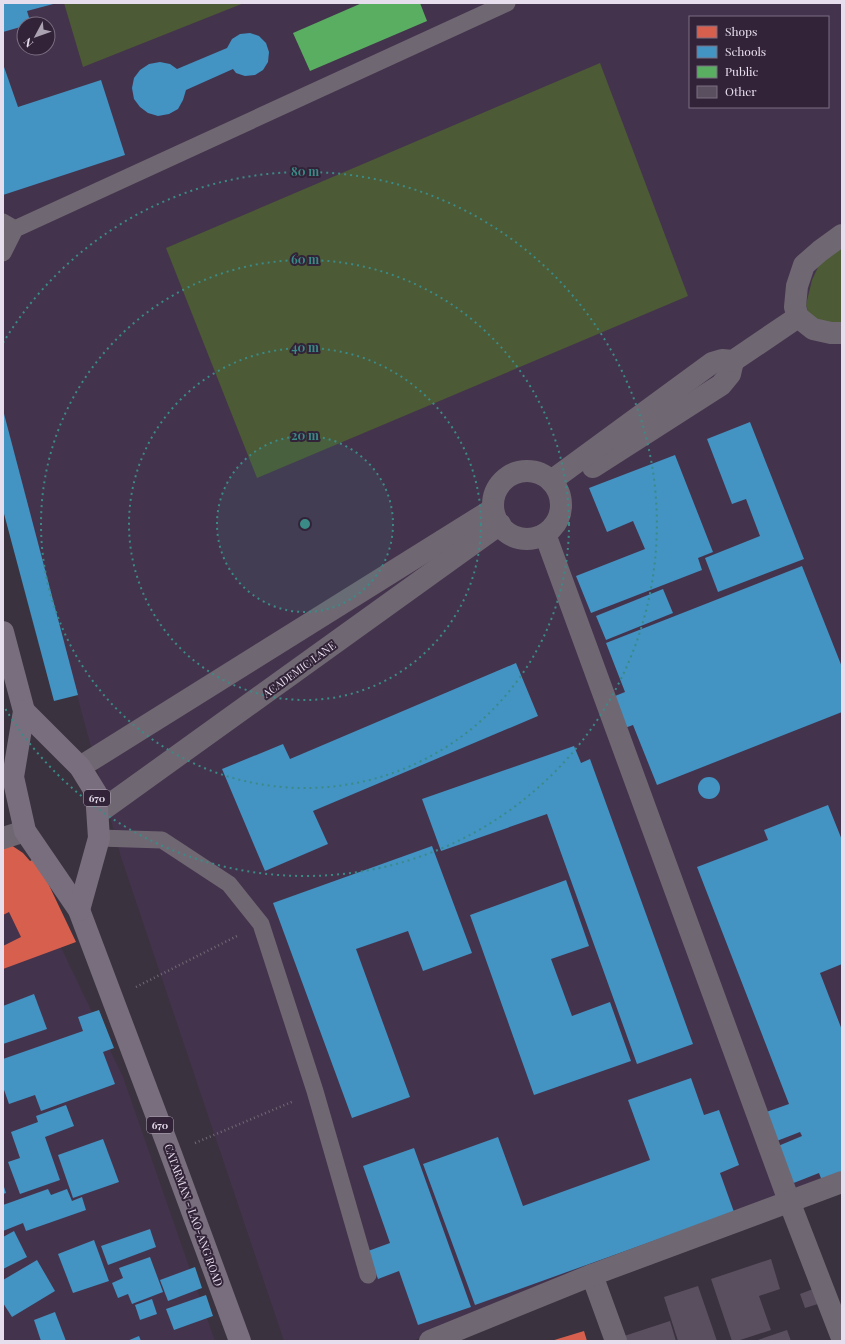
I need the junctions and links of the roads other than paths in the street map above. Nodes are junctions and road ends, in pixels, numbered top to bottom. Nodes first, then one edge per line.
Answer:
1 (507, 3) edge
2 (9, 226) edge
3 (842, 235) edge
4 (3, 253) edge
5 (798, 317) junction
6 (842, 333) edge
7 (554, 485) junction
8 (497, 516) junction
9 (544, 534) junction
10 (364, 589) junction
11 (379, 611) junction
12 (3, 632) edge
13 (24, 711) junction
14 (80, 767) junction
15 (8, 779) edge
16 (98, 813) junction
17 (25, 831) junction
18 (3, 838) edge
19 (99, 838) junction
20 (79, 910) junction
21 (842, 1182) edge
22 (789, 1201) junction
23 (368, 1275) dead end
24 (592, 1275) junction
25 (842, 1338) edge
26 (240, 1341) edge
27 (430, 1341) edge
28 (616, 1341) edge

1 - 2 lane
2 - 4 lane
3 - 5 street
5 - 6 street
5 - 7 street
7 - 8 street
7 - 9 street
8 - 9 street
8 - 10 street
8 - 11 street, ACADEMIC LANE
9 - 22 street
10 - 11 street
10 - 14 street
11 - 16 street, ACADEMIC LANE
12 - 13 main road, CATARMAN - LAO-ANG ROAD / 670
13 - 14 main road, 670
13 - 15 main road, CATARMAN - LAO-ANG ROAD / 670
14 - 16 main road, 670
15 - 17 main road, CATARMAN - LAO-ANG ROAD / 670
16 - 19 main road, 670
17 - 18 street
17 - 20 main road, CATARMAN - LAO-ANG ROAD / 670
19 - 20 main road, 670
19 - 23 lane
20 - 26 main road, CATARMAN - LAO-ANG ROAD / 670
21 - 22 street
22 - 24 street
22 - 25 street
24 - 27 street
24 - 28 street

